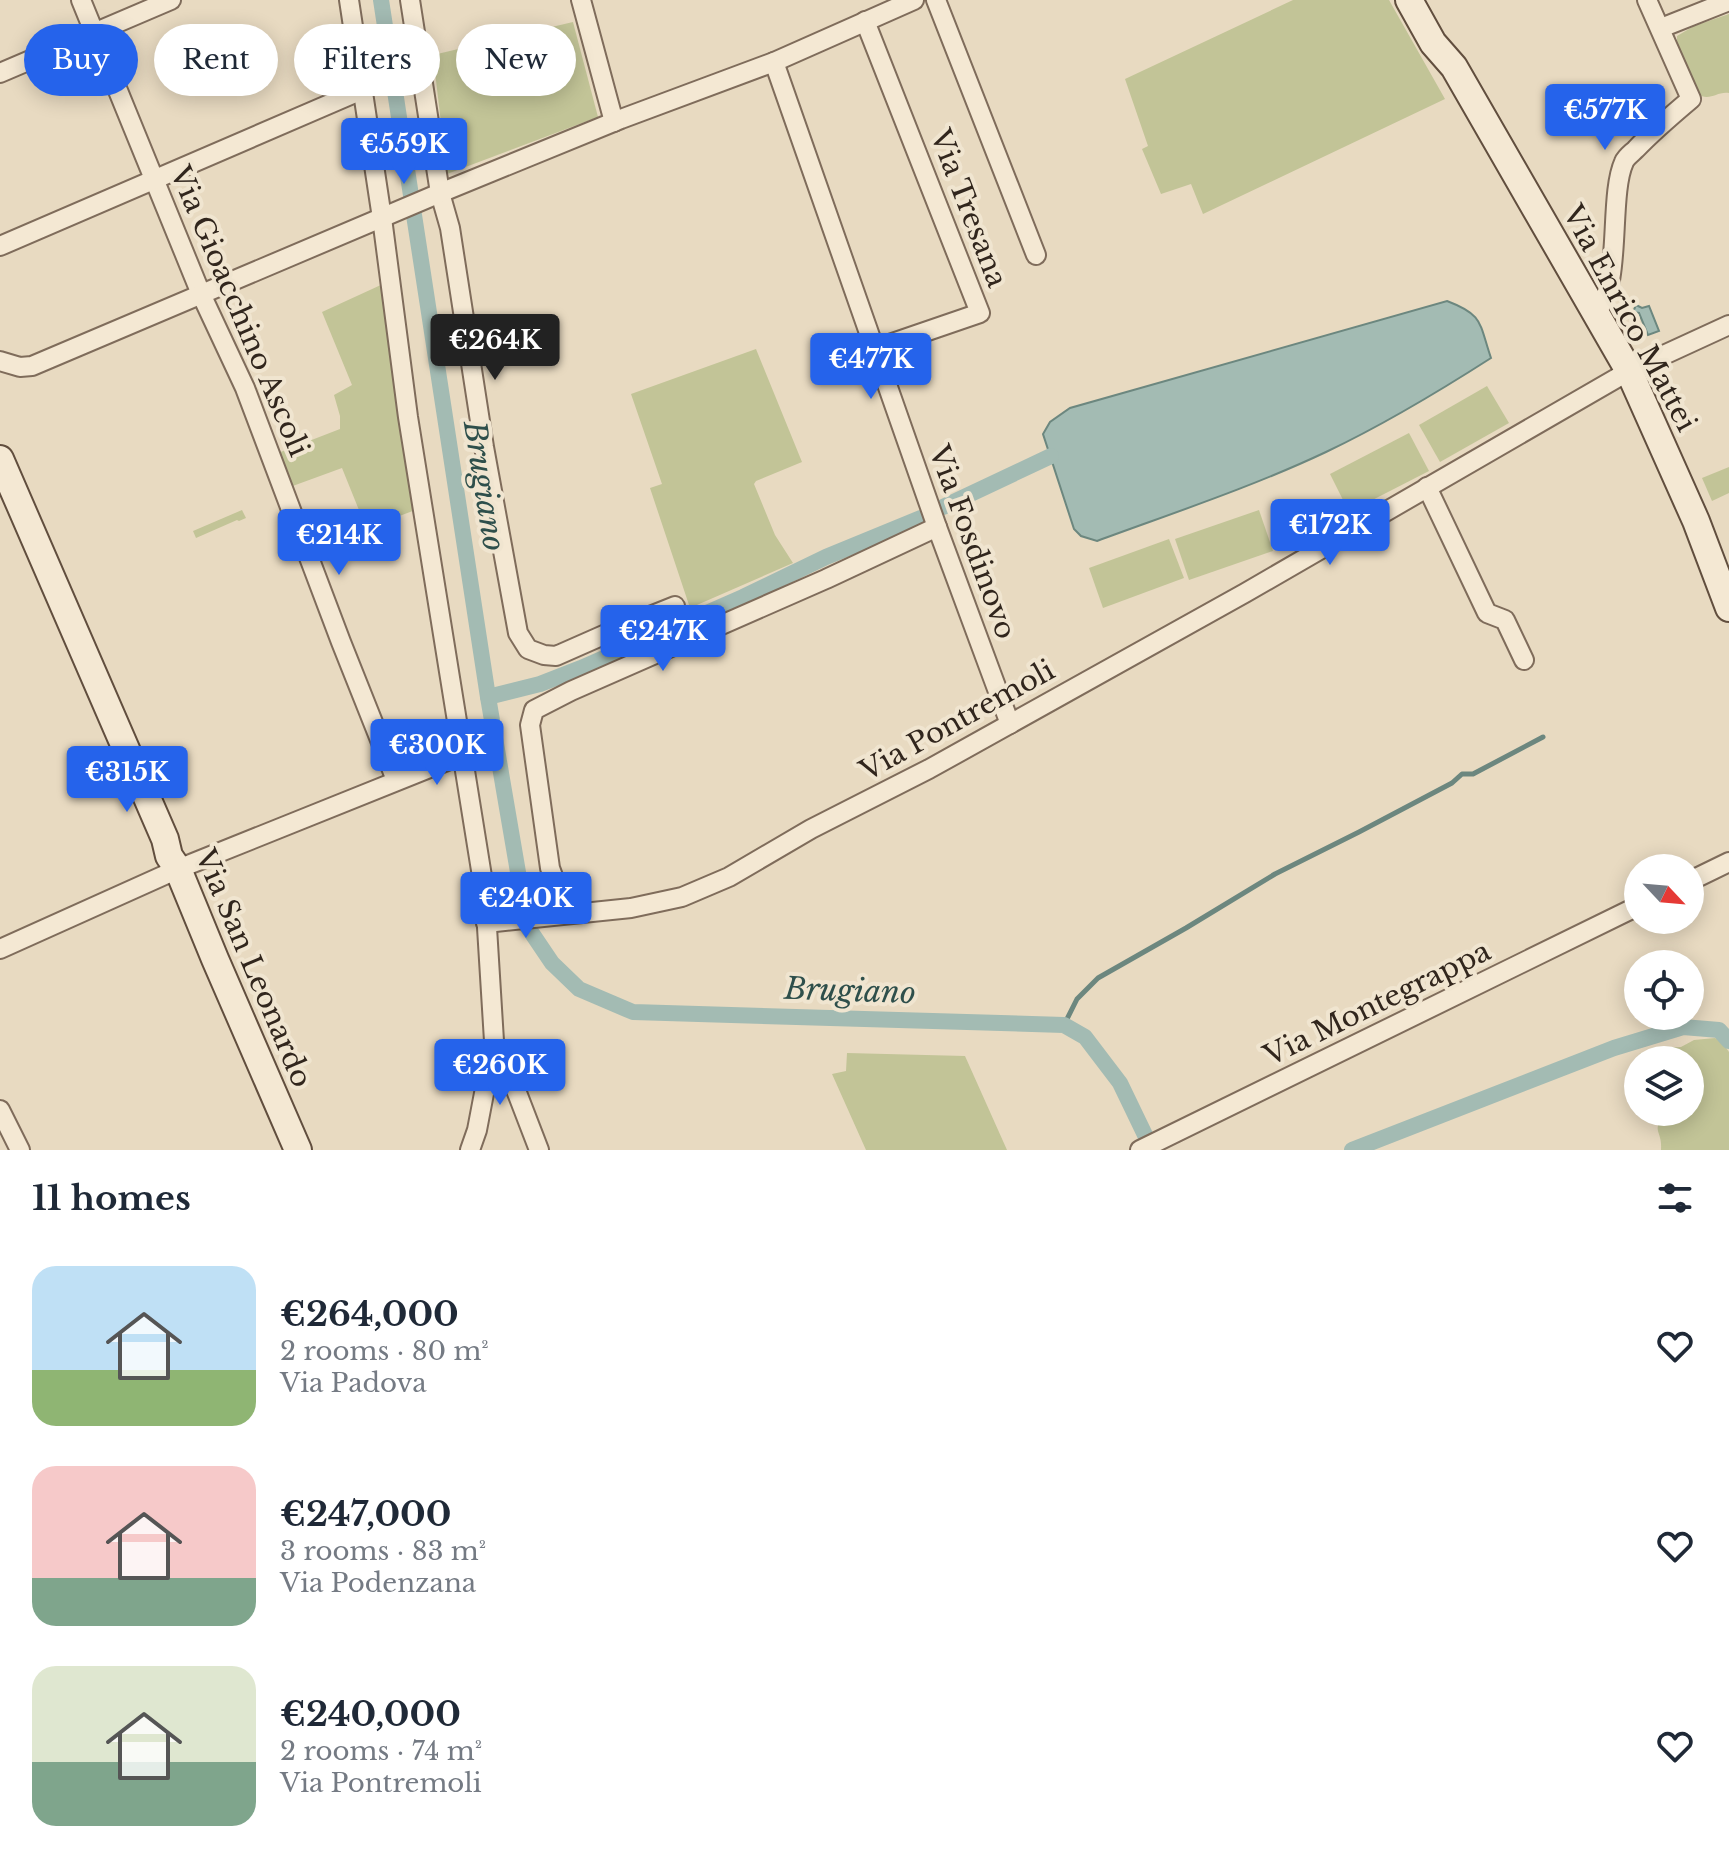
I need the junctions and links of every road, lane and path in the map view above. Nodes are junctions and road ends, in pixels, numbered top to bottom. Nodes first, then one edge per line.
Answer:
1 (81, 0) edge
2 (171, 0) edge
3 (349, 0) edge
4 (410, 0) edge
5 (581, 0) edge
6 (914, 0) edge
7 (936, 0) edge
8 (1409, 0) edge
9 (1427, 0) edge
10 (1647, 0) edge
11 (1729, 1) edge
12 (865, 21) junction
13 (91, 24) edge
14 (116, 24) edge
15 (352, 24) edge
16 (1661, 28) junction
17 (774, 62) junction
18 (24, 63) edge
19 (1454, 67) junction
20 (0, 73) edge
21 (121, 96) edge
22 (349, 96) edge
23 (363, 96) edge
24 (614, 122) junction
25 (155, 179) junction
26 (438, 194) junction
27 (386, 216) junction
28 (0, 246) edge
29 (1036, 255) dead end
30 (201, 294) junction
31 (1595, 312) junction
32 (1729, 325) edge
33 (875, 349) junction
34 (0, 361) edge
35 (1629, 371) junction
36 (0, 459) edge
37 (1427, 487) junction
38 (937, 527) junction
39 (675, 606) dead end
40 (1729, 608) edge
41 (1524, 660) dead end
42 (1010, 724) junction
43 (462, 755) junction
44 (396, 780) junction
45 (1729, 862) edge
46 (178, 869) junction
47 (1704, 874) edge
48 (1624, 913) edge
49 (567, 914) junction
50 (494, 922) junction
51 (0, 949) edge
52 (492, 1048) junction
53 (0, 1110) edge
54 (20, 1150) edge
55 (298, 1150) edge
56 (470, 1150) edge
57 (539, 1150) edge
58 (1140, 1150) edge

1 - 13 street, Via Gioacchino Ascoli
2 - 14 street
3 - 15 street
4 - 26 street
5 - 24 street
6 - 12 street
7 - 29 street
8 - 19 main road, Via Enrico Mattei
9 - 19 main road, Via Enrico Mattei
10 - 16 street
11 - 16 street
12 - 17 street
12 - 33 street, Via Tresana
16 - 31 street
17 - 24 street
17 - 33 street, Via Fosdinovo
18 - 20 street
19 - 31 main road, Via Enrico Mattei
21 - 25 street, Via Gioacchino Ascoli
22 - 25 street
23 - 27 street
24 - 26 street
25 - 28 street
25 - 30 street, Via Gioacchino Ascoli
26 - 27 street
26 - 39 street
27 - 30 street
27 - 43 street
30 - 34 street
30 - 44 street, Via Gioacchino Ascoli
31 - 35 main road, Via Enrico Mattei
32 - 35 street, Via Pontremoli
33 - 38 street, Via Fosdinovo
35 - 37 street, Via Pontremoli
35 - 40 main road, Via Enrico Mattei
36 - 46 main road, Via San Leonardo
37 - 41 street
37 - 42 street, Via Pontremoli
38 - 42 street, Via Fosdinovo
38 - 49 street
42 - 49 street, Via Pontremoli
43 - 44 street
43 - 50 street
44 - 46 street
45 - 47 street
46 - 51 street
46 - 55 main road, Via San Leonardo
48 - 58 street, Via Montegrappa
49 - 50 street, Via Pontremoli
50 - 52 street
52 - 56 street
52 - 57 street
53 - 54 street

